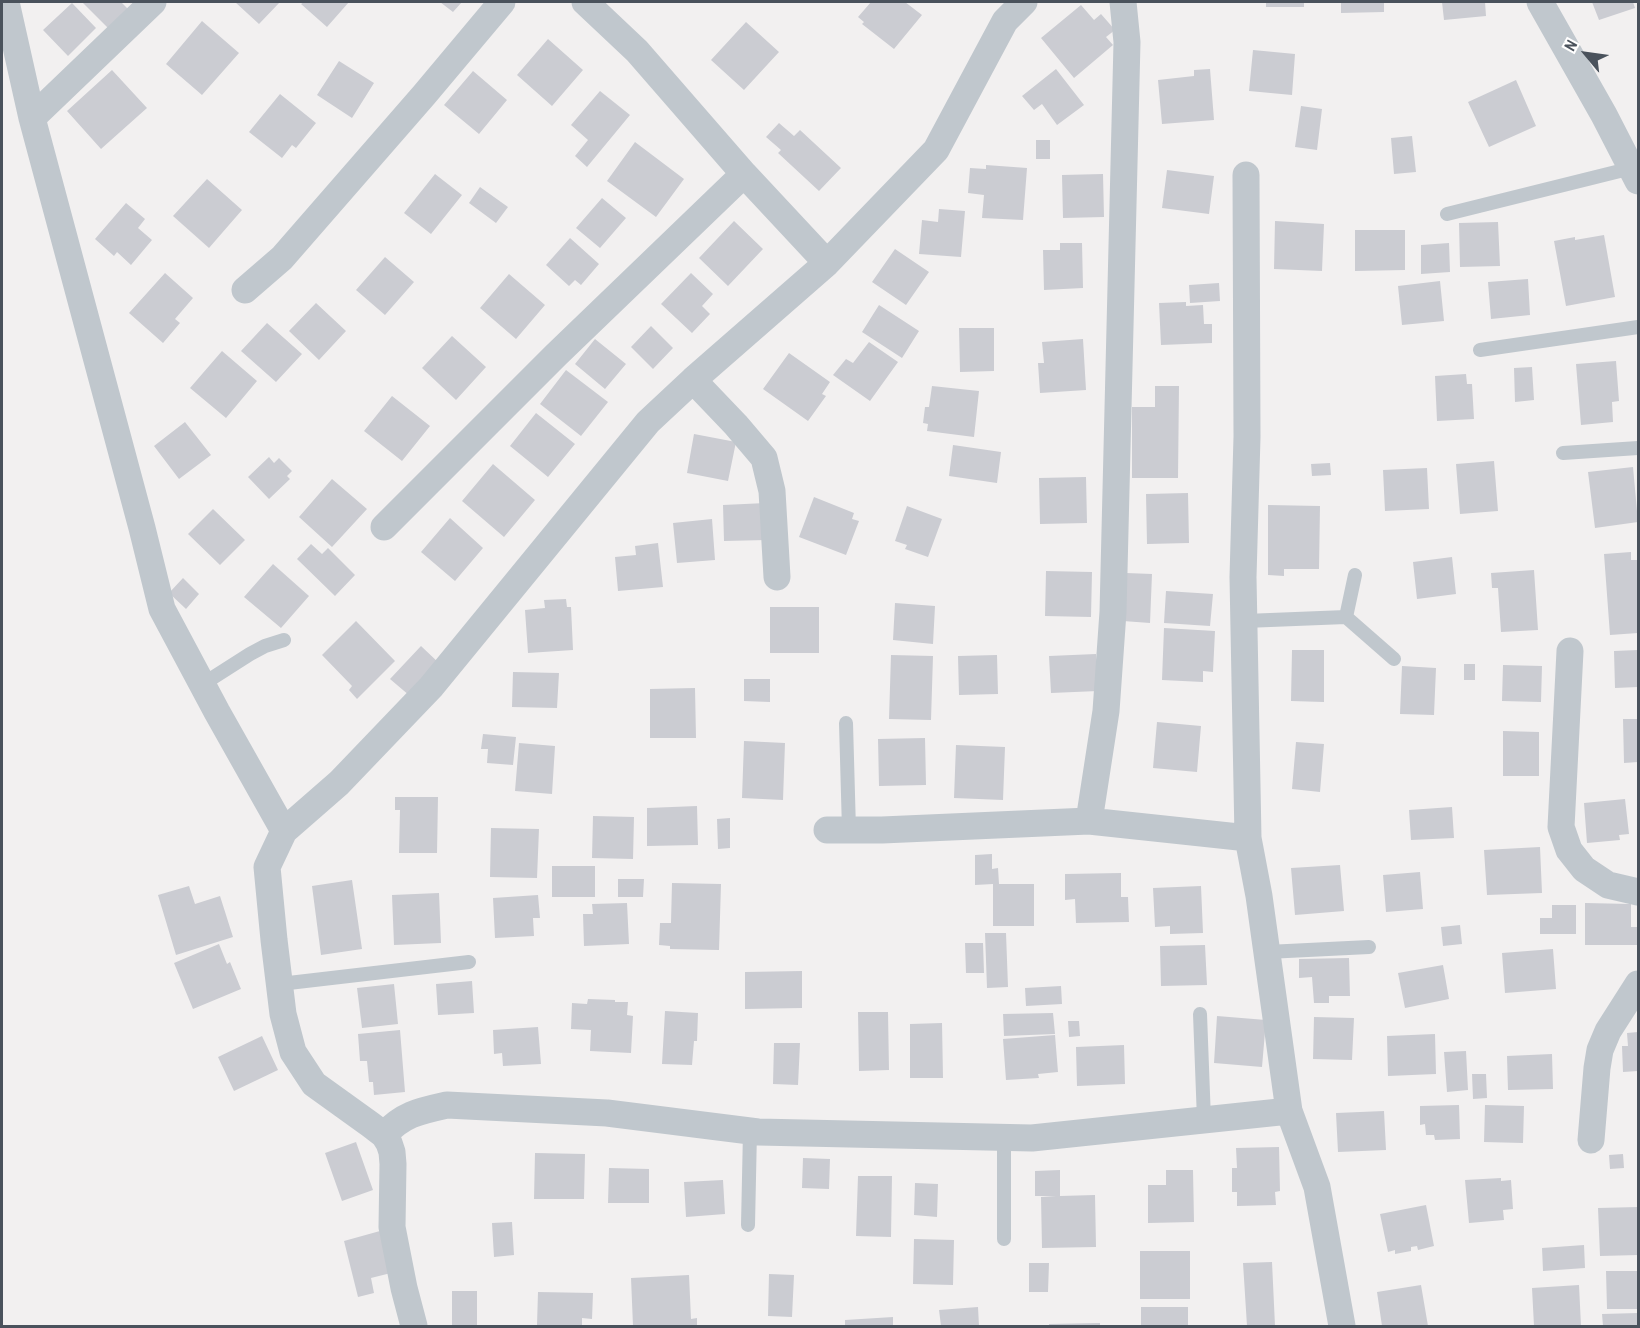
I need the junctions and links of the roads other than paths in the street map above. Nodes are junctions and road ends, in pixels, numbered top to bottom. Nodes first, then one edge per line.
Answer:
1 (6, 2) edge
2 (153, 2) edge
3 (502, 2) edge
4 (585, 2) edge
5 (1024, 2) edge
6 (1123, 2) edge
7 (1540, 2) edge
8 (32, 118) junction
9 (744, 174) junction
10 (1635, 175) edge
11 (1246, 176) dead end
12 (1447, 214) dead end
13 (827, 263) junction
14 (245, 290) dead end
15 (1638, 327) edge
16 (1480, 351) dead end
17 (693, 380) junction
18 (1638, 448) edge
19 (1563, 453) dead end
20 (384, 527) dead end
21 (1355, 575) dead end
22 (777, 577) dead end
23 (1346, 617) junction
24 (1245, 621) junction
25 (284, 640) dead end
26 (1570, 651) dead end
27 (1394, 659) dead end
28 (203, 684) junction
29 (846, 723) dead end
30 (1089, 821) junction
31 (838, 830) joint
32 (284, 831) junction
33 (1248, 838) junction
34 (1638, 892) edge
35 (1369, 947) dead end
36 (1267, 952) junction
37 (469, 962) dead end
38 (280, 984) junction
39 (1638, 984) edge
40 (1200, 1014) dead end
41 (1289, 1112) junction
42 (1204, 1120) junction
43 (750, 1131) junction
44 (384, 1135) junction
45 (1004, 1137) junction
46 (1591, 1140) dead end
47 (748, 1226) dead end
48 (1004, 1239) dead end
49 (414, 1326) edge
50 (1342, 1326) edge

1 - 8 street
2 - 8 street
3 - 14 street
4 - 9 street
5 - 13 street
6 - 30 street
7 - 10 street
8 - 28 street
9 - 13 street
9 - 20 street
10 - 12 lane
11 - 24 street
13 - 17 street
15 - 16 lane
17 - 22 street
17 - 32 street
18 - 19 lane
21 - 23 lane
23 - 24 lane
23 - 27 lane
24 - 33 street
25 - 28 lane
26 - 34 street
28 - 32 street
29 - 31 lane
30 - 31 street
30 - 33 street
32 - 38 street
33 - 36 street
35 - 36 lane
36 - 41 street
37 - 38 lane
38 - 44 street
39 - 46 street
40 - 42 lane
41 - 42 street
41 - 50 street
42 - 45 street
43 - 44 street
43 - 45 street
43 - 47 lane
44 - 49 street
45 - 48 lane

